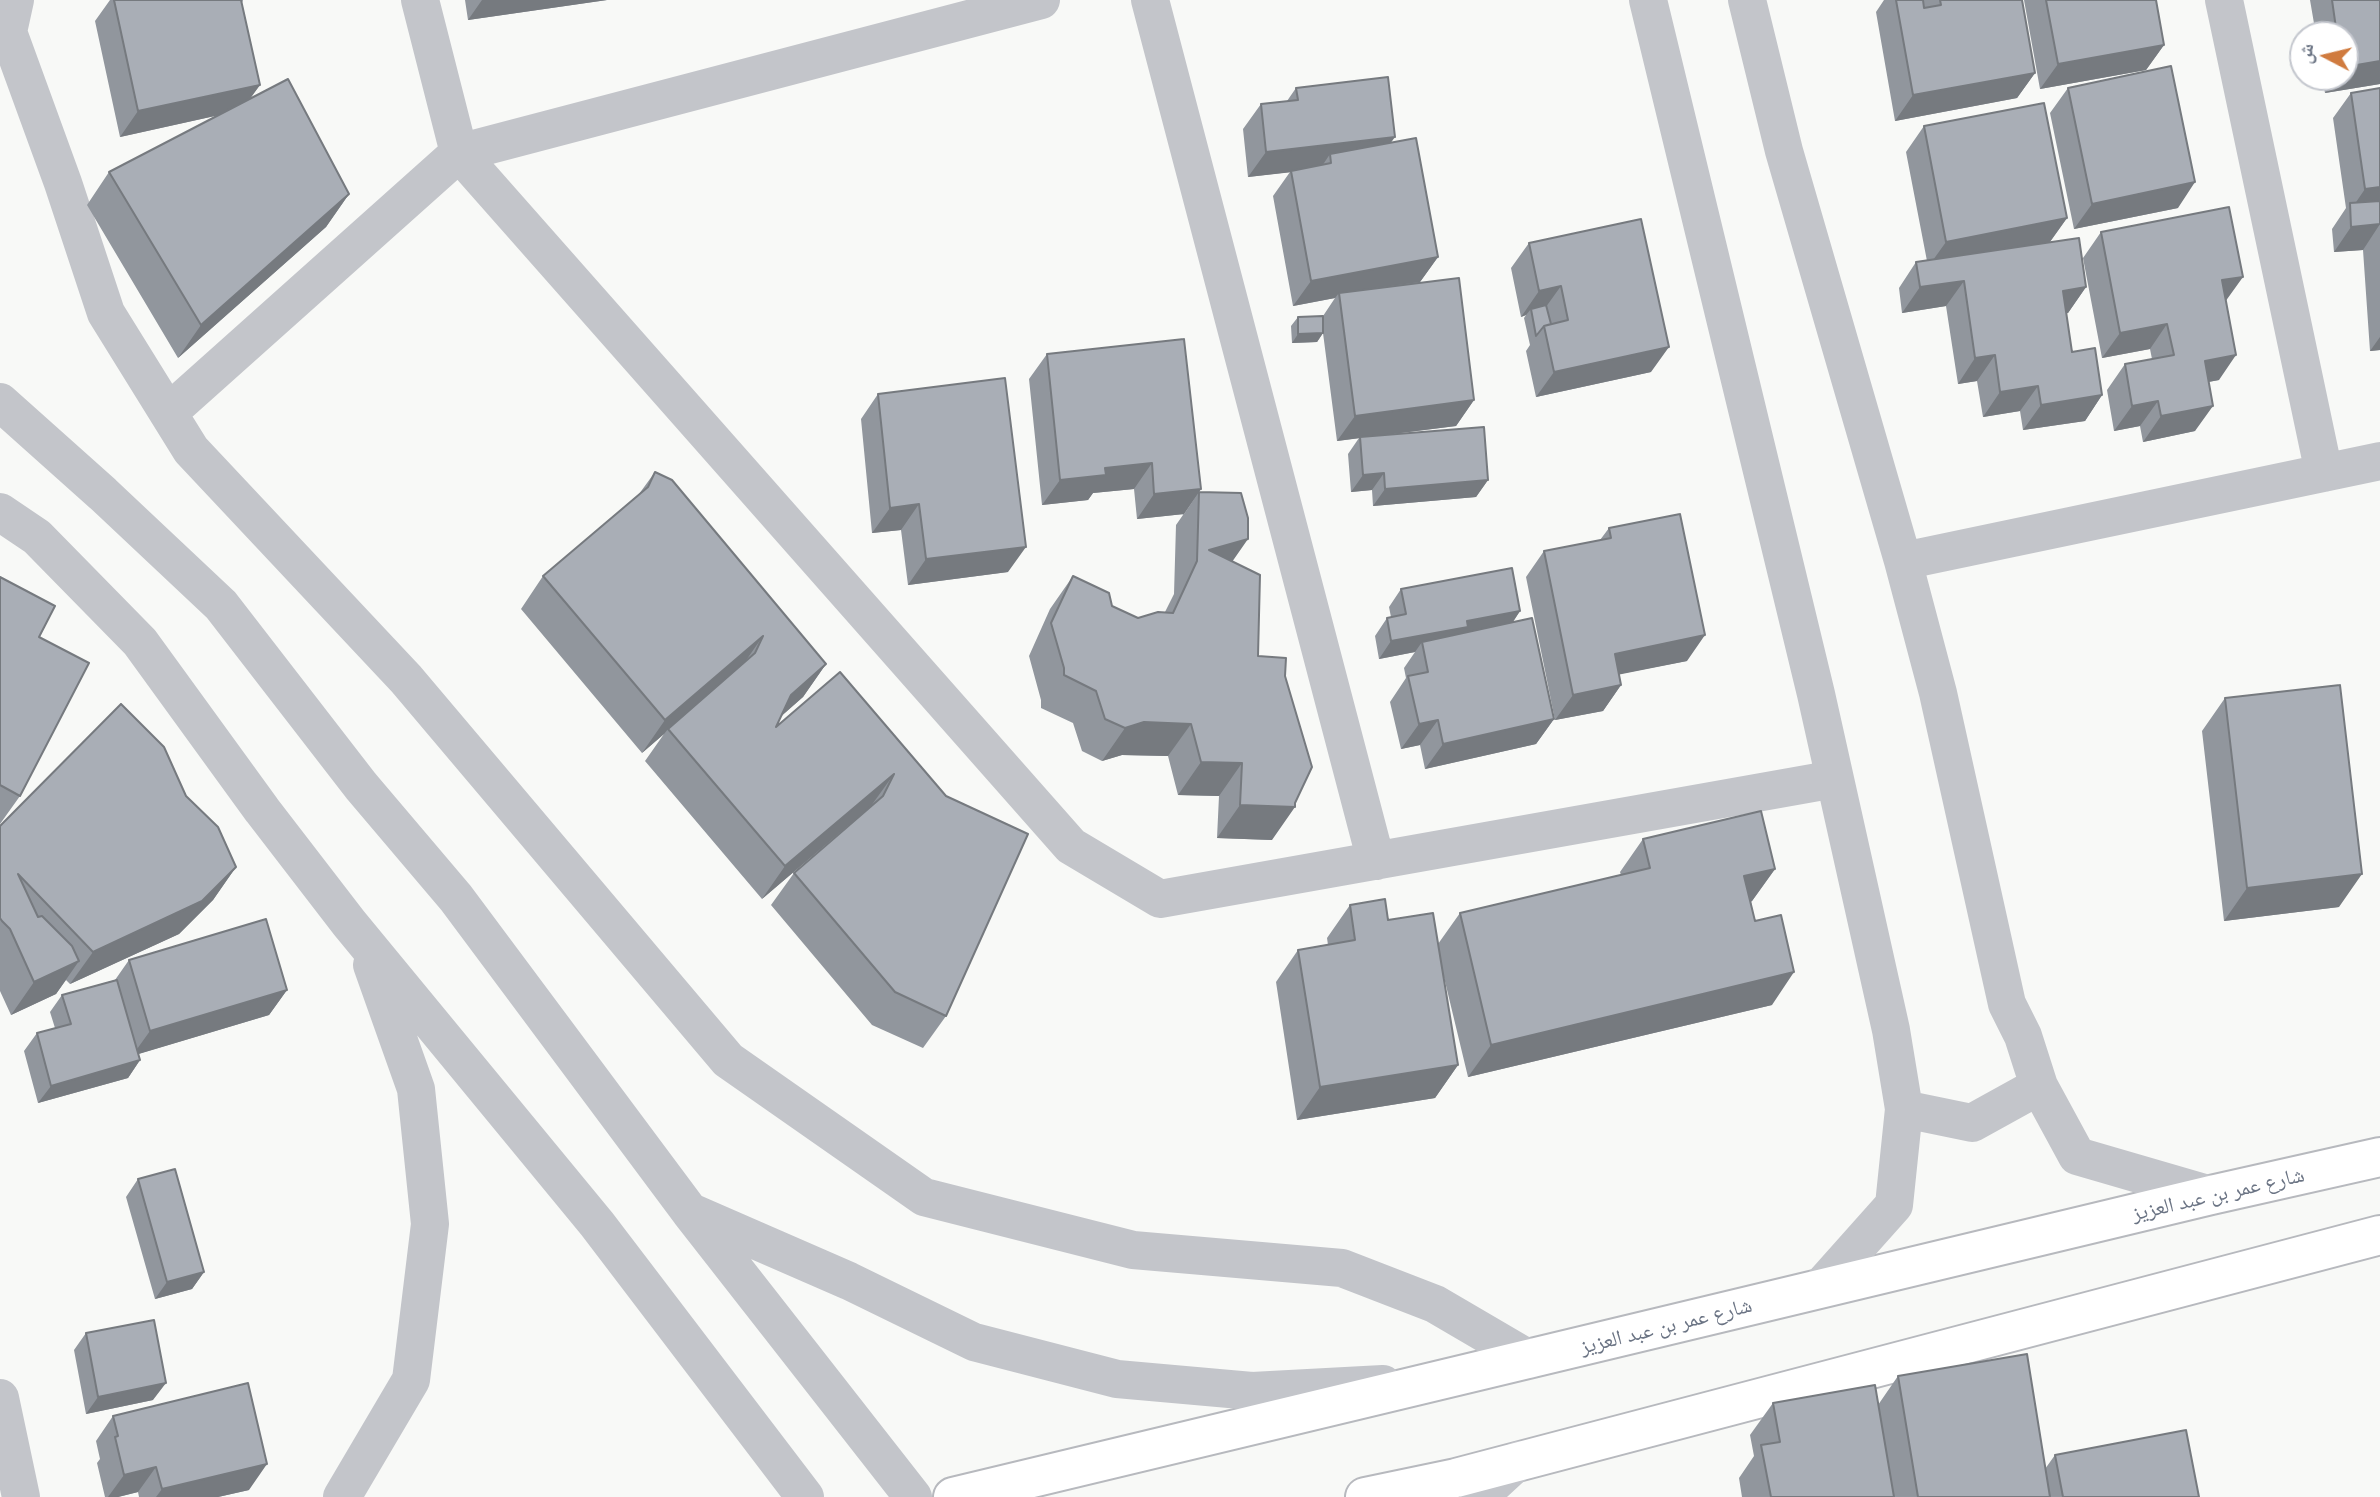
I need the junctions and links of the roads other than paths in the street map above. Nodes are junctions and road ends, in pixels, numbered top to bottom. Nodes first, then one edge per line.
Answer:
1 (420, 0) edge
2 (1041, 0) edge
3 (1150, 0) edge
4 (1648, 0) edge
5 (1747, 0) edge
6 (2224, 0) edge
7 (8, 21) edge
8 (459, 153) junction
9 (0, 402) edge
10 (168, 413) junction
11 (2380, 461) edge
12 (2324, 473) junction
13 (0, 512) edge
14 (1903, 561) junction
15 (1835, 779) junction
16 (1376, 861) junction
17 (349, 923) junction
18 (2039, 1086) junction
19 (1904, 1109) junction
20 (2380, 1157) edge
21 (2211, 1195) junction
22 (690, 1212) junction
23 (2380, 1235) edge
24 (1820, 1288) junction
25 (1529, 1359) junction
26 (1437, 1381) junction
27 (0, 1398) edge
28 (1519, 1460) junction
29 (21, 1497) edge
30 (342, 1497) edge
31 (805, 1497) edge
32 (913, 1497) edge
33 (953, 1497) edge
34 (1365, 1497) edge
35 (1479, 1497) edge

1 - 8 street
2 - 8 street
3 - 16 street
4 - 15 street
5 - 14 street
6 - 12 street
7 - 10 street
8 - 10 street
8 - 16 street
9 - 22 street
10 - 25 street
11 - 12 street
12 - 14 street
13 - 17 street
14 - 18 street
15 - 16 street
15 - 19 street
17 - 30 street
17 - 31 street
18 - 19 street
18 - 21 street
19 - 24 street
20 - 21 main road, شارع عمر بن عبد العزيز
21 - 24 main road, شارع عمر بن عبد العزيز
22 - 26 street
22 - 32 street
23 - 28 main road
24 - 25 main road, شارع عمر بن عبد العزيز
25 - 26 main road, شارع عمر بن عبد العزيز
26 - 33 main road, شارع عمر بن عبد العزيز
27 - 29 street
28 - 34 main road
28 - 35 street

